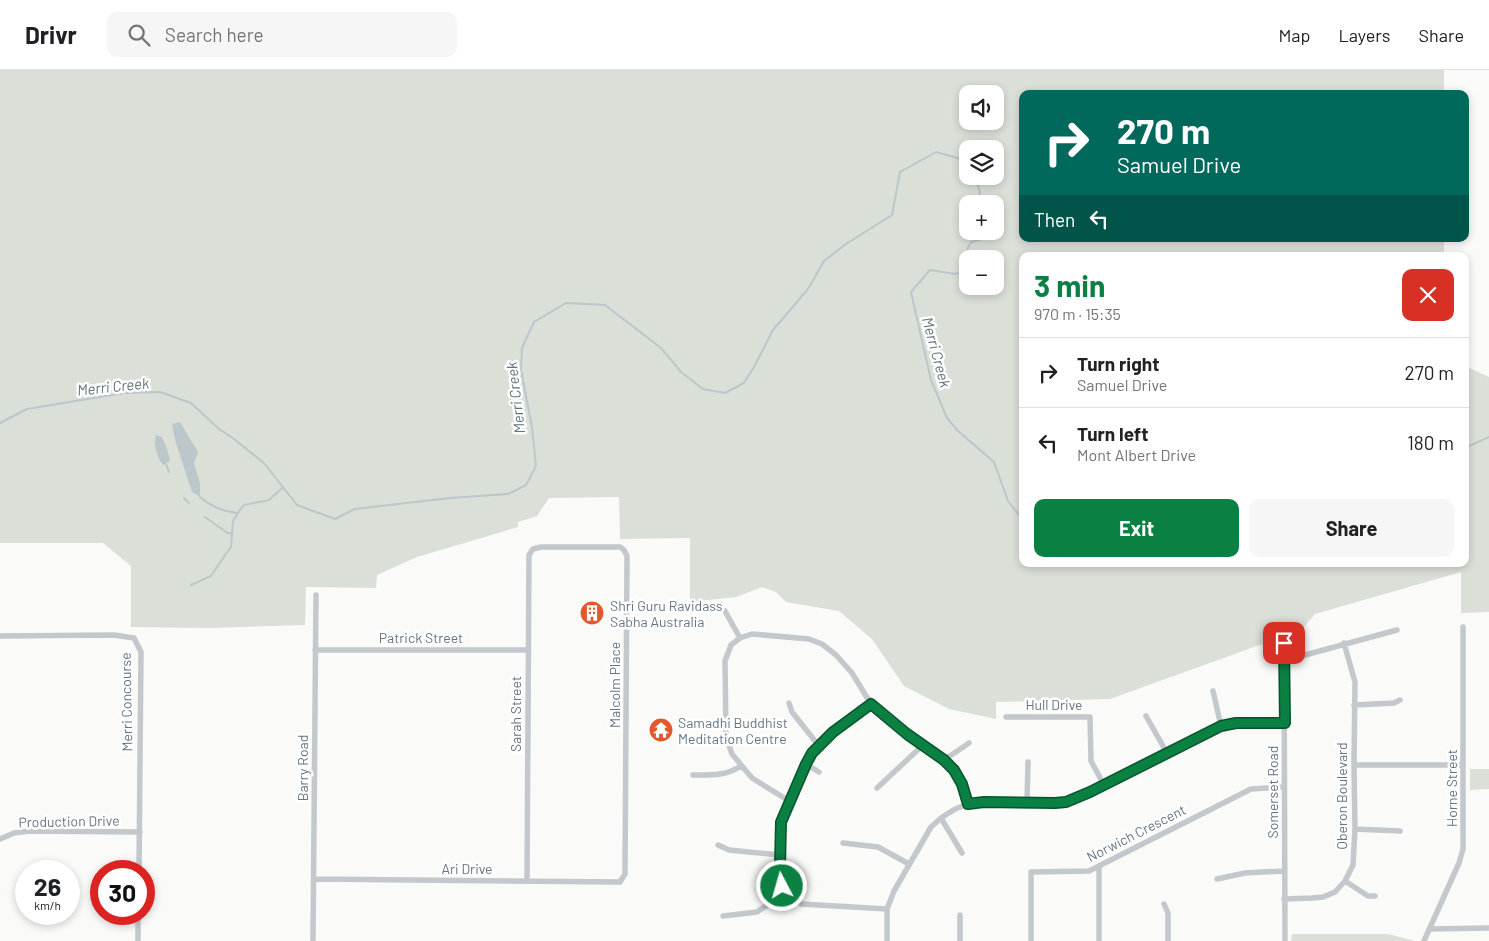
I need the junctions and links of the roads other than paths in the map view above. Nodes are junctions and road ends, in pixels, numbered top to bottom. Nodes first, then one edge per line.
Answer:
1 (533, 549) joint
2 (316, 595) dead end
3 (725, 611) dead end
4 (1463, 627) dead end
5 (1398, 630) dead end
6 (0, 636) edge
7 (740, 638) junction
8 (1284, 643) dead end
9 (1344, 644) junction
10 (315, 650) junction
11 (527, 650) junction
12 (1284, 659) junction
13 (1213, 691) dead end
14 (1400, 700) dead end
15 (789, 703) dead end
16 (871, 704) junction
17 (1354, 705) junction
18 (1006, 716) dead end
19 (1146, 716) dead end
20 (1285, 723) junction
21 (1221, 726) junction
22 (969, 743) dead end
23 (923, 745) junction
24 (819, 746) junction
25 (1167, 753) junction
26 (944, 760) junction
27 (1028, 762) dead end
28 (806, 764) junction
29 (1354, 765) junction
30 (1463, 765) junction
31 (741, 766) junction
32 (819, 772) dead end
33 (693, 775) dead end
34 (1104, 785) junction
35 (1284, 787) junction
36 (877, 788) dead end
37 (790, 800) junction
38 (1027, 803) junction
39 (968, 804) junction
40 (941, 818) junction
41 (1355, 829) junction
42 (1400, 831) dead end
43 (140, 832) junction
44 (0, 839) edge
45 (843, 843) dead end
46 (718, 845) dead end
47 (962, 853) dead end
48 (780, 855) junction
49 (139, 860) edge
50 (909, 864) junction
51 (1099, 867) junction
52 (1284, 871) junction
53 (314, 879) junction
54 (1217, 879) dead end
55 (528, 880) junction
56 (1345, 881) junction
57 (620, 882) joint
58 (786, 892) junction
59 (1375, 896) dead end
60 (1284, 899) junction
61 (1164, 904) dead end
62 (887, 909) junction
63 (960, 915) dead end
64 (723, 916) dead end
65 (138, 925) edge
66 (1489, 928) edge
67 (1429, 929) junction
68 (138, 941) edge
69 (313, 941) edge
70 (887, 941) edge
71 (960, 941) edge
72 (1031, 941) edge
73 (1099, 941) edge
74 (1168, 941) edge
75 (1285, 941) edge
76 (1424, 941) edge

1 - 11 street, Sarah Street
1 - 57 street, Malcolm Place
2 - 10 street, Barry Road
3 - 7 street
4 - 30 street, Horne Street
5 - 9 street
6 - 43 street, Merri Concourse
7 - 16 street
7 - 31 street
8 - 12 street, Somerset Road
9 - 12 street
9 - 17 street, Oberon Boulevard
10 - 11 street, Patrick Street
10 - 53 street, Barry Road
11 - 55 street, Sarah Street
12 - 20 street, Somerset Road
13 - 21 street
14 - 17 street
15 - 24 street
16 - 23 street
16 - 24 street
17 - 29 street, Oberon Boulevard
18 - 34 street, Hull Drive
19 - 25 street
20 - 21 street
20 - 35 street, Somerset Road
21 - 25 street
22 - 26 street
23 - 26 street
23 - 36 street
24 - 28 street
25 - 34 street
26 - 39 street
27 - 38 street
28 - 32 street
28 - 37 street
29 - 30 street
29 - 41 street, Oberon Boulevard
30 - 67 street, Horne Street
31 - 33 street
31 - 37 street
34 - 38 street
35 - 51 street, Norwich Crescent
35 - 52 street, Somerset Road
37 - 48 street
38 - 39 street
39 - 40 street
40 - 47 street
40 - 50 street
41 - 42 street
41 - 56 street, Oberon Boulevard
43 - 44 street, Production Drive
43 - 49 street, Merri Concourse
45 - 50 street
46 - 48 street
48 - 58 street
50 - 62 street
51 - 72 street, Norwich Crescent
51 - 73 street
52 - 54 street
52 - 60 street, Somerset Road
53 - 55 street, Ari Drive
53 - 69 street, Barry Road
55 - 57 street, Ari Drive
56 - 59 street
56 - 60 street
58 - 62 street
58 - 64 street
60 - 75 street, Somerset Road
61 - 74 street
62 - 70 street
63 - 71 street
65 - 68 street
66 - 67 street
67 - 76 street, Horne Street

